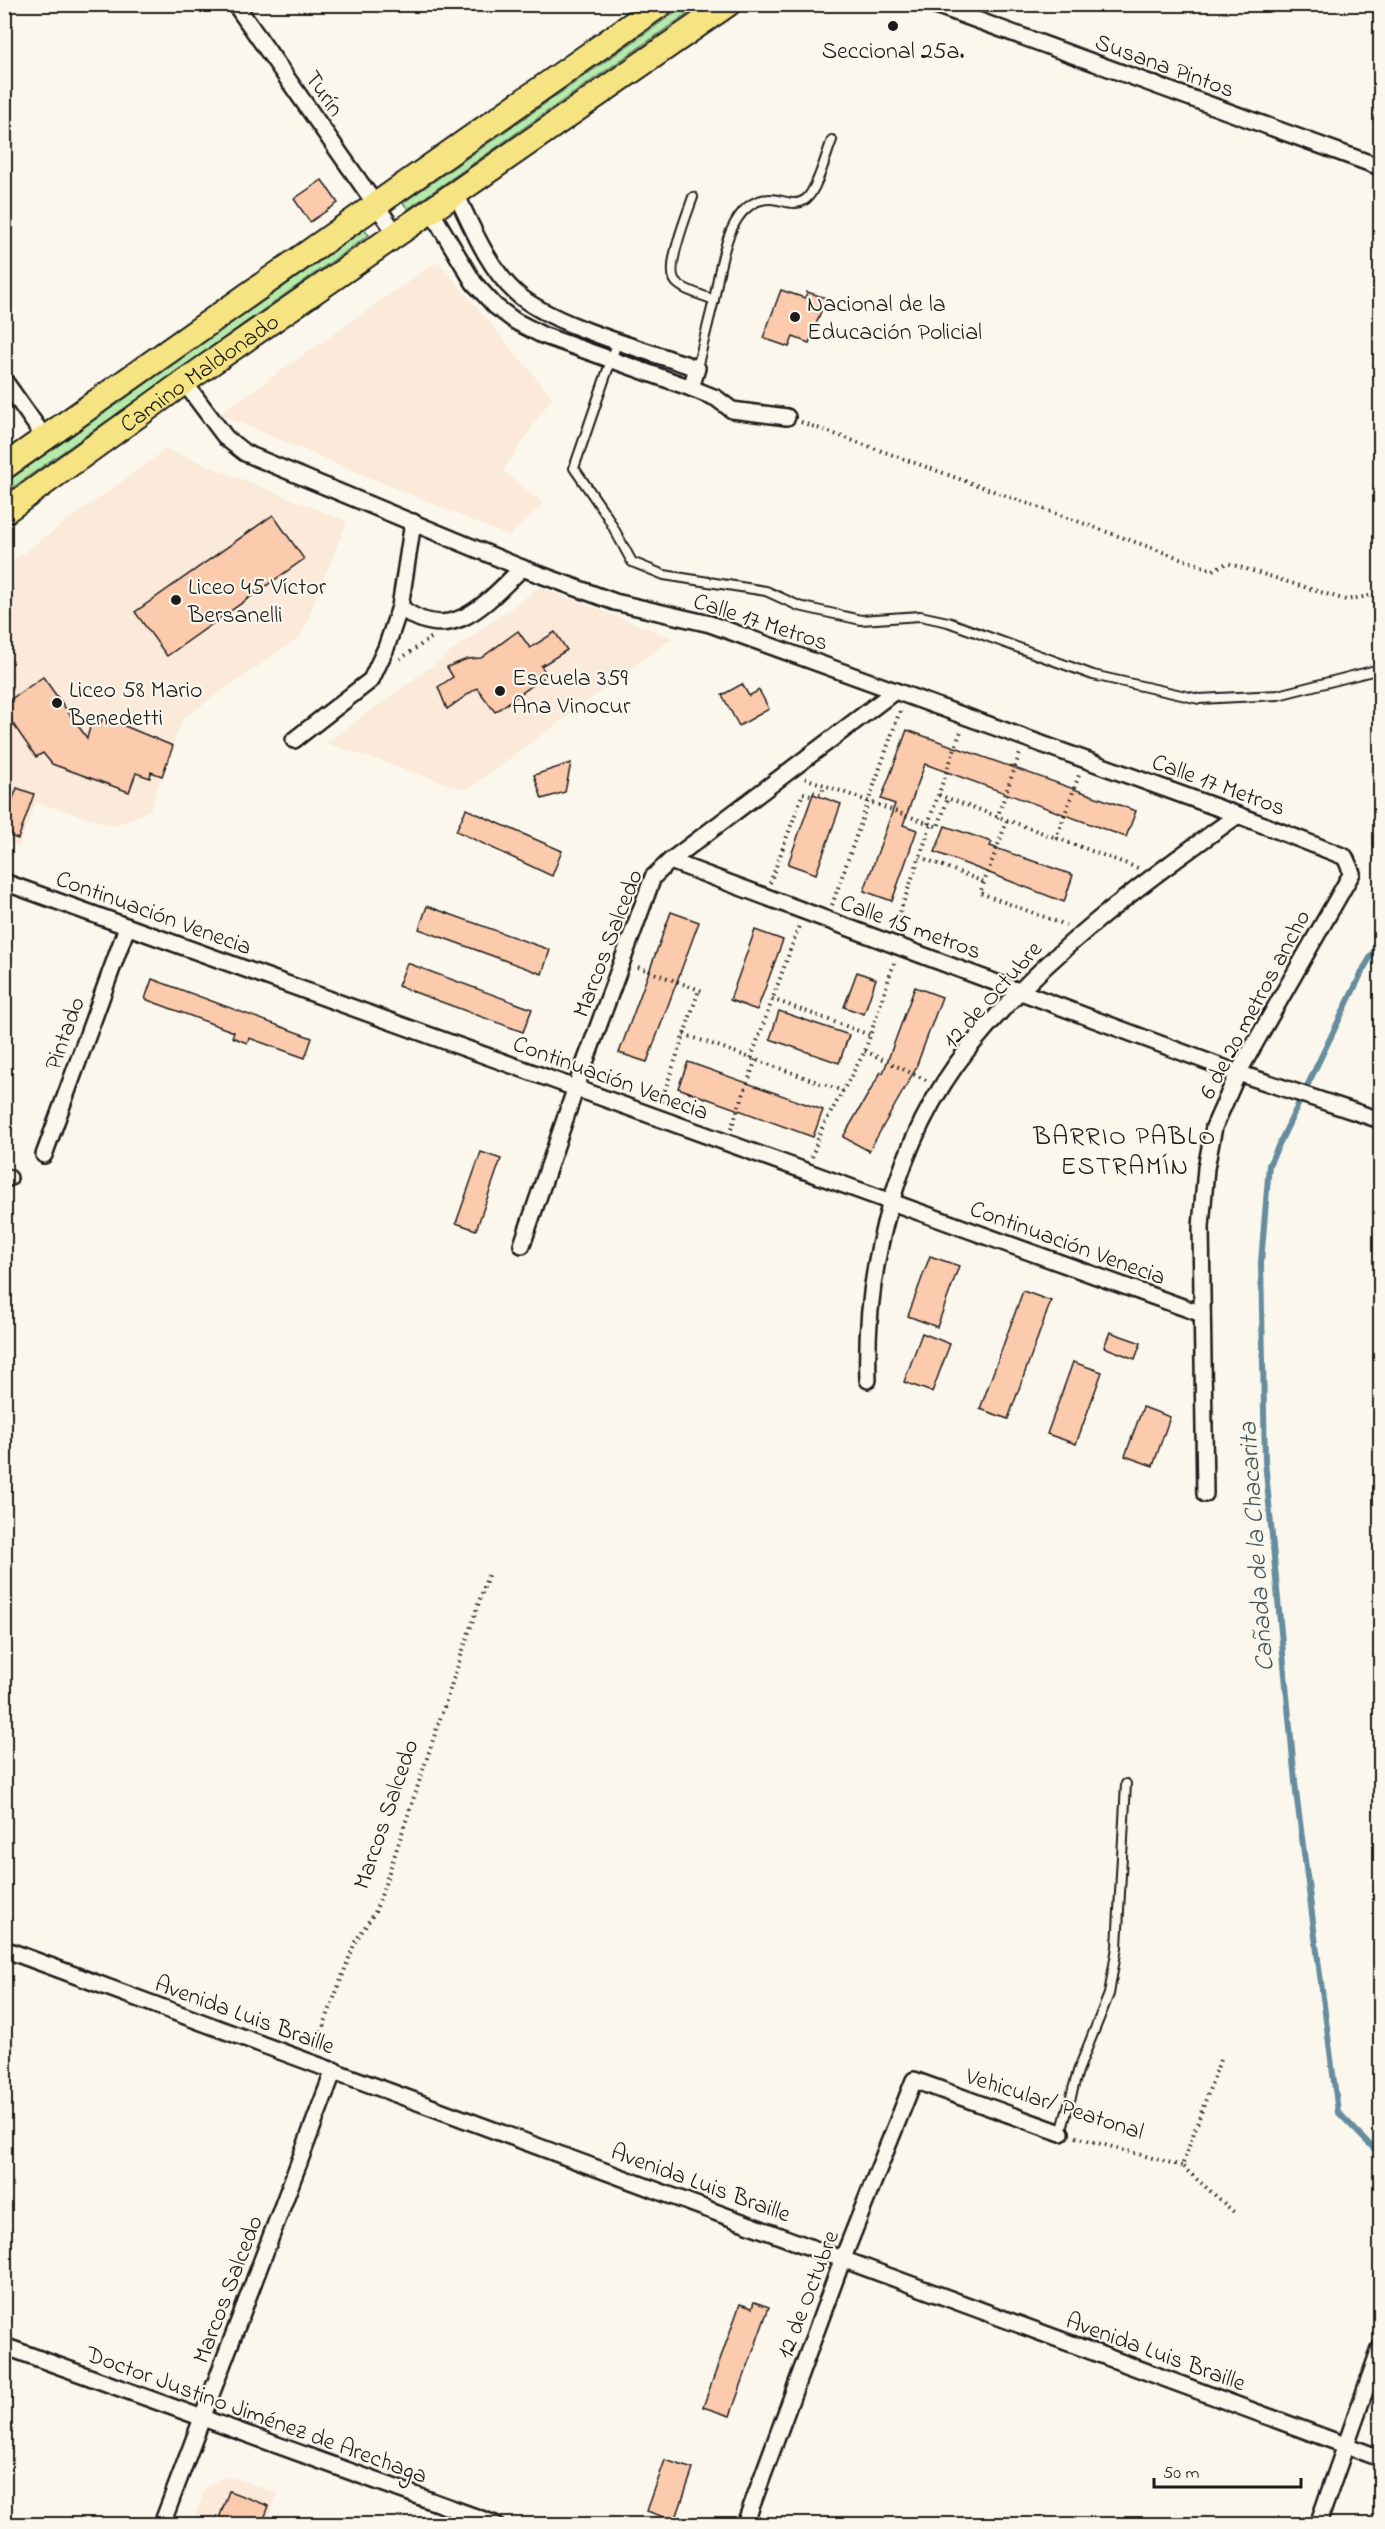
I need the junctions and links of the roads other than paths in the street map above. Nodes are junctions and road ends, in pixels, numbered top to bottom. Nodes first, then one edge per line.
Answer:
1 (236, 4) edge
2 (661, 4) edge
3 (728, 4) edge
4 (933, 4) edge
5 (832, 140) dead end
6 (1380, 167) edge
7 (456, 194) junction
8 (693, 196) dead end
9 (377, 207) junction
10 (431, 211) junction
11 (397, 235) junction
12 (714, 300) junction
13 (618, 340) junction
14 (612, 359) junction
15 (697, 368) junction
16 (4, 380) edge
17 (184, 382) junction
18 (691, 388) junction
19 (787, 417) road end
20 (45, 438) junction
21 (4, 467) edge
22 (4, 512) edge
23 (413, 522) junction
24 (522, 568) junction
25 (400, 608) junction
26 (1380, 666) edge
27 (900, 693) junction
28 (294, 740) dead end
29 (1238, 815) junction
30 (670, 861) junction
31 (1350, 865) joint
32 (4, 882) edge
33 (127, 927) junction
34 (1020, 990) junction
35 (1238, 1073) junction
36 (576, 1087) junction
37 (1380, 1120) edge
38 (44, 1155) dead end
39 (890, 1202) junction
40 (522, 1245) dead end
41 (1202, 1314) junction
42 (868, 1380) dead end
43 (1205, 1494) dead end
44 (1126, 1784) dead end
45 (4, 1949) edge
46 (334, 2070) junction
47 (914, 2080) joint
48 (1061, 2133) joint
49 (843, 2258) junction
50 (4, 2346) edge
51 (1380, 2348) edge
52 (202, 2417) junction
53 (1348, 2446) junction
54 (1380, 2458) edge
55 (162, 2524) edge
56 (495, 2524) edge
57 (745, 2524) edge
58 (1318, 2524) edge

1 - 9 street, Turín
2 - 9 main road, Camino Maldonado
3 - 7 main road, Camino Maldonado
4 - 6 street, Susana Pintos
5 - 12 lane
7 - 10 main road, Camino Maldonado
7 - 13 street
8 - 12 lane
9 - 11 street
9 - 20 main road, Camino Maldonado
10 - 11 main road, Camino Maldonado
10 - 14 street
11 - 17 main road, Camino Maldonado
12 - 15 lane
13 - 14 lane
13 - 15 street
14 - 18 street
14 - 26 lane
15 - 18 street
16 - 20 street
17 - 22 main road, Camino Maldonado
17 - 23 street, Calle 17 Metros
18 - 19 street
20 - 21 main road, Camino Maldonado
23 - 24 street, Calle 17 Metros
23 - 25 street
24 - 25 street
24 - 27 street, Calle 17 Metros
25 - 28 street
27 - 29 street, Calle 17 Metros
27 - 30 street, Marcos Salcedo
29 - 31 street, Calle 17 Metros
29 - 34 street, 12 de Octubre
30 - 34 street, Calle 15 metros
30 - 36 street, Marcos Salcedo
31 - 35 street, 6 de 20 metros ancho
32 - 33 street, Continuación Venecia
33 - 36 street, Continuación Venecia
33 - 38 street, Pintado
34 - 35 street, Calle 15 metros
34 - 39 street, 12 de Octubre
35 - 37 street, Calle 15 metros
35 - 41 street, 6 de 20 metros ancho
36 - 39 street, Continuación Venecia
36 - 40 street, Marcos Salcedo
39 - 41 street, Continuación Venecia
39 - 42 street, 12 de Octubre
41 - 43 street, 6 de 20 metros ancho
44 - 48 lane
45 - 46 street, Avenida Luis Braille
46 - 49 street, Avenida Luis Braille
46 - 52 street, Marcos Salcedo
47 - 48 street, Vehicular/ Peatonal
47 - 49 street, 12 de Octubre
49 - 53 street, Avenida Luis Braille
49 - 57 street, 12 de Octubre
50 - 52 street, Doctor Justino Jiménez de Arechaga
51 - 53 street
52 - 55 street, Marcos Salcedo
52 - 56 street, Doctor Justino Jiménez de Arechaga
53 - 54 street, Avenida Luis Braille
53 - 58 street

